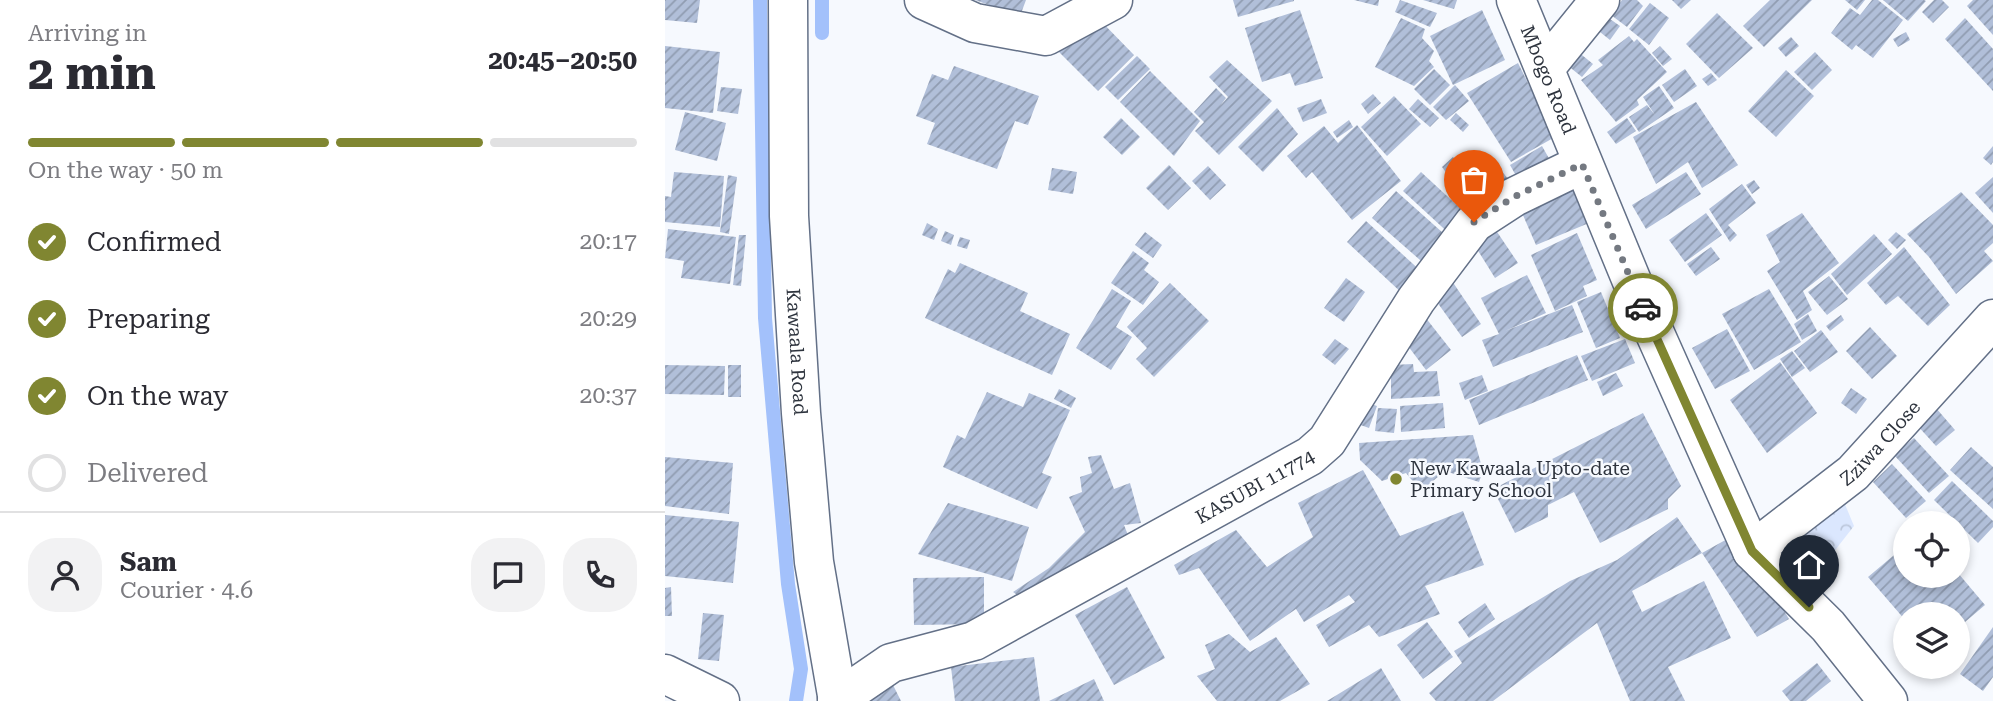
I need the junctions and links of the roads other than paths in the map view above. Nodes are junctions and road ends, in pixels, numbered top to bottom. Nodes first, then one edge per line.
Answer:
1 (788, 0) edge
2 (925, 0) edge
3 (1113, 0) edge
4 (1516, 0) edge
5 (1600, 0) edge
6 (1545, 68) junction
7 (1582, 164) junction
8 (1993, 319) edge
9 (1752, 551) junction
10 (665, 674) edge
11 (837, 700) edge
12 (720, 701) edge
13 (1888, 701) edge

1 - 11 street, Kawaala Road
2 - 3 street
4 - 6 street, Mbogo Road
5 - 6 street
6 - 7 street, Mbogo Road
7 - 9 street, Mbogo Road
7 - 11 street, KASUBI 11774
8 - 9 street, Zziwa Close
9 - 13 street, Mbogo Road
10 - 12 street

